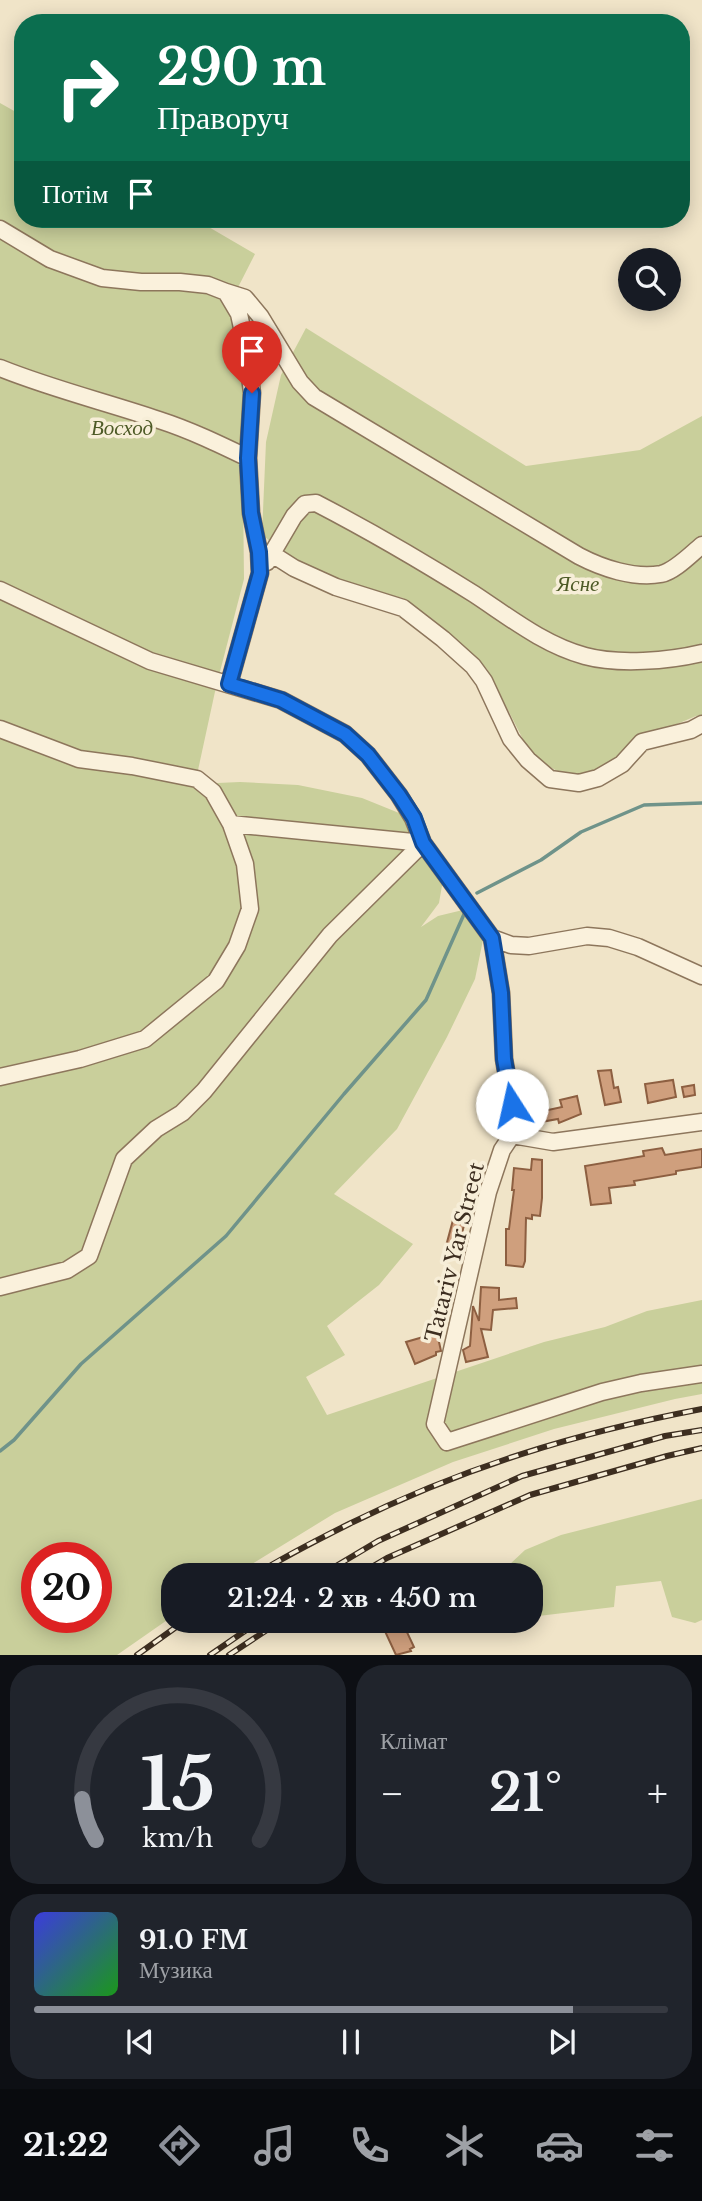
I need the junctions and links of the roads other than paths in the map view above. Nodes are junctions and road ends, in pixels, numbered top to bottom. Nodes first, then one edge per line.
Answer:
1 (0, 229) edge
2 (226, 292) junction
3 (0, 368) edge
4 (248, 458) junction
5 (702, 545) edge
6 (272, 554) junction
7 (260, 573) junction
8 (0, 590) edge
9 (702, 653) edge
10 (229, 684) junction
11 (702, 724) edge
12 (0, 729) edge
13 (231, 824) junction
14 (423, 843) junction
15 (492, 938) junction
16 (702, 976) edge
17 (0, 1077) edge
18 (702, 1122) edge
19 (512, 1135) junction
20 (0, 1287) edge
21 (702, 1374) edge

1 - 2 street
2 - 4 street
2 - 5 street
3 - 4 street
4 - 7 street
6 - 7 street
6 - 9 street
6 - 11 street
7 - 10 street
8 - 10 street
10 - 14 street
12 - 13 street
13 - 14 street
13 - 17 street
14 - 15 street
14 - 20 street
15 - 16 street
15 - 19 street
18 - 19 street
19 - 21 street, Tatariv Yar Street

